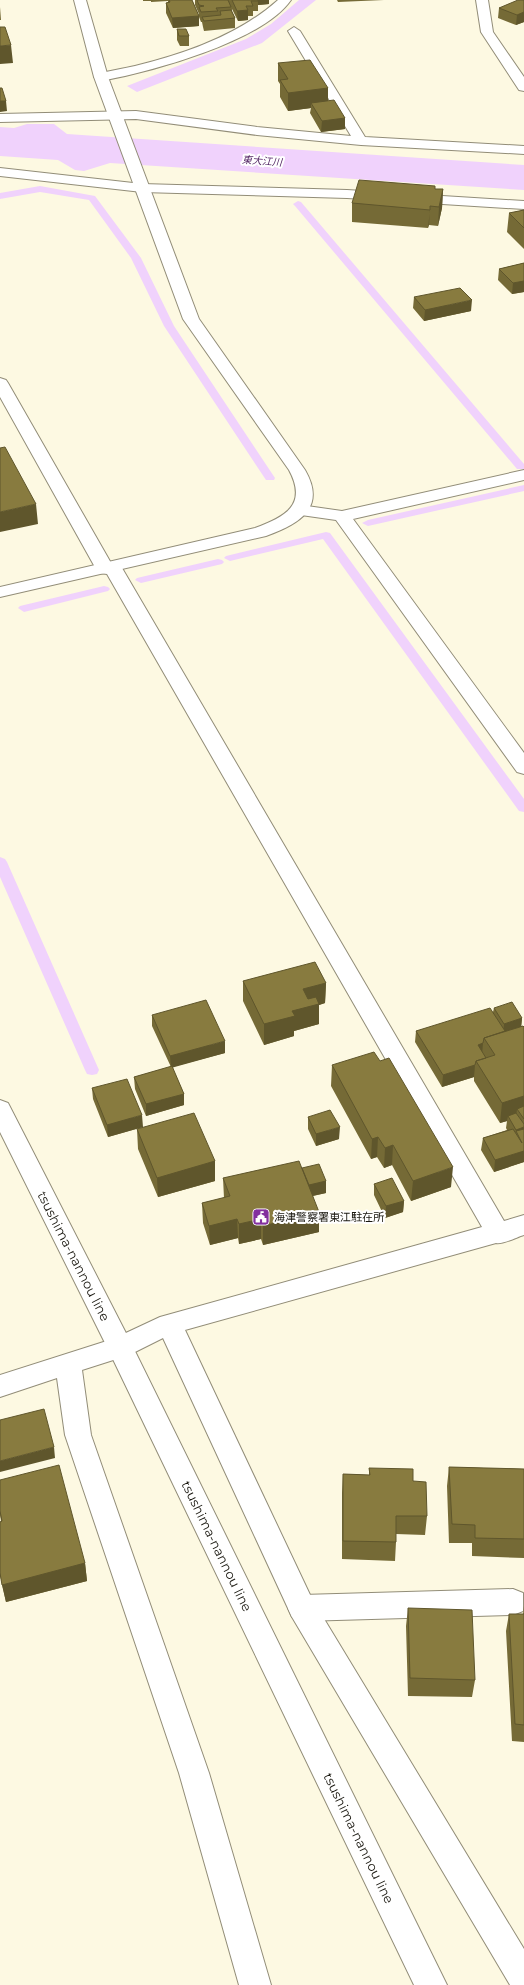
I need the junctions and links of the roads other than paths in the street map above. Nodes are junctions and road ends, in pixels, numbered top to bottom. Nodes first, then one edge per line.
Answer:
1 (80, 0) edge
2 (285, 0) edge
3 (482, 0) edge
4 (294, 31) dead end
5 (101, 77) junction
6 (524, 87) edge
7 (0, 118) edge
8 (117, 119) junction
9 (361, 141) junction
10 (524, 150) edge
11 (0, 172) edge
12 (41, 178) junction
13 (141, 185) junction
14 (7, 186) dead end
15 (524, 205) edge
16 (0, 383) edge
17 (524, 475) edge
18 (300, 510) junction
19 (342, 516) junction
20 (109, 568) junction
21 (0, 592) edge
22 (524, 767) edge
23 (0, 1109) edge
24 (524, 1225) edge
25 (499, 1234) junction
26 (169, 1324) junction
27 (120, 1347) junction
28 (68, 1363) junction
29 (0, 1386) edge
30 (513, 1602) dead end
31 (302, 1608) junction
32 (524, 1979) edge
33 (255, 1985) edge
34 (431, 1985) edge

1 - 5 street
2 - 5 street
3 - 6 street
4 - 9 street
5 - 8 street
7 - 8 street
8 - 9 street
8 - 13 street
9 - 10 street
11 - 12 street
12 - 13 street
12 - 14 street
13 - 15 street
13 - 18 street
16 - 20 street
17 - 19 street
18 - 19 street
18 - 20 street
19 - 22 street
20 - 21 street
20 - 25 street
23 - 27 street, tsushima-nannou line
24 - 25 street
25 - 26 street
26 - 27 street
26 - 31 street
27 - 28 street
27 - 34 street, tsushima-nannou line
28 - 29 street
28 - 33 street
30 - 31 street
31 - 32 street

